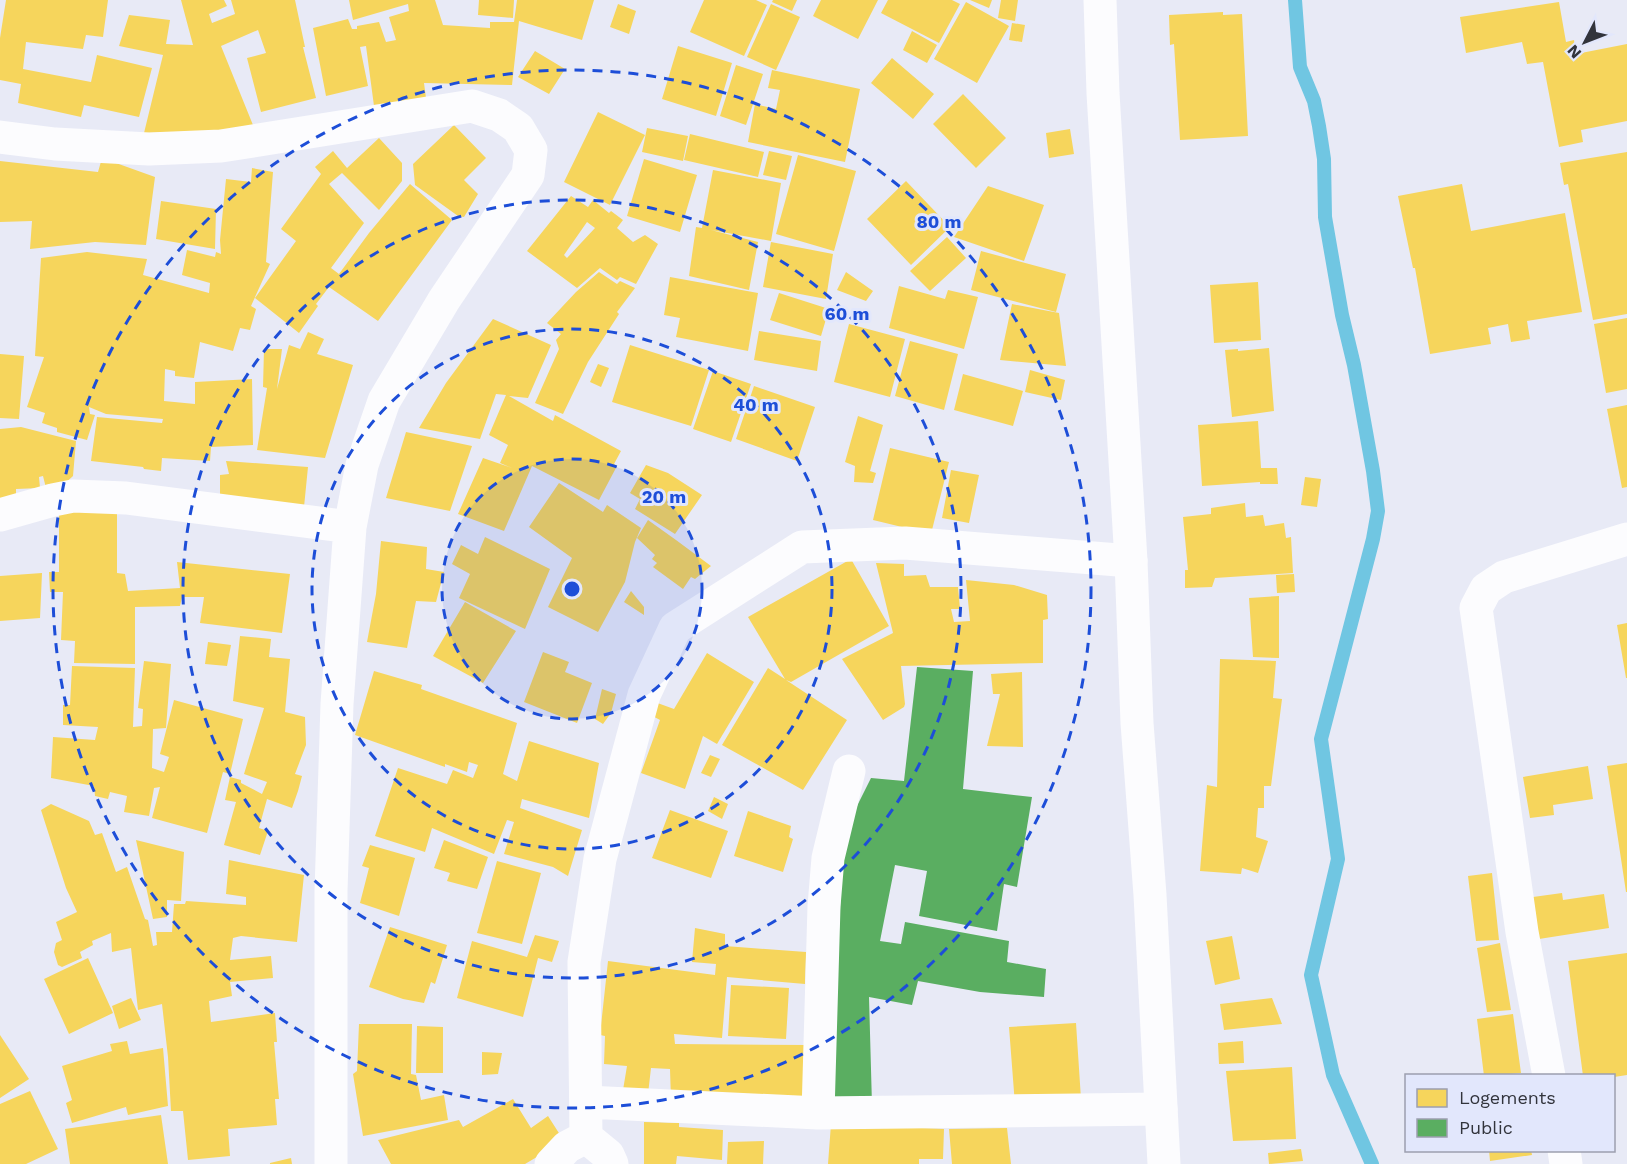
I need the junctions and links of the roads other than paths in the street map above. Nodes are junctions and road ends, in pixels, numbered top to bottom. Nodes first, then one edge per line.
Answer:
1 (1100, 0) edge
2 (0, 137) edge
3 (0, 516) edge
4 (350, 527) junction
5 (1627, 539) edge
6 (1131, 561) junction
7 (849, 771) dead end
8 (1549, 1074) edge
9 (586, 1101) junction
10 (1161, 1109) junction
11 (818, 1113) junction
12 (586, 1137) junction
13 (331, 1164) edge
14 (550, 1164) edge
15 (612, 1164) edge
16 (1164, 1164) edge

1 - 6 street
2 - 4 street
3 - 4 street
4 - 13 street
5 - 8 street
6 - 9 street
6 - 10 street
7 - 11 street
9 - 11 street
9 - 12 street
10 - 11 street
10 - 16 street
12 - 14 street
12 - 15 street

